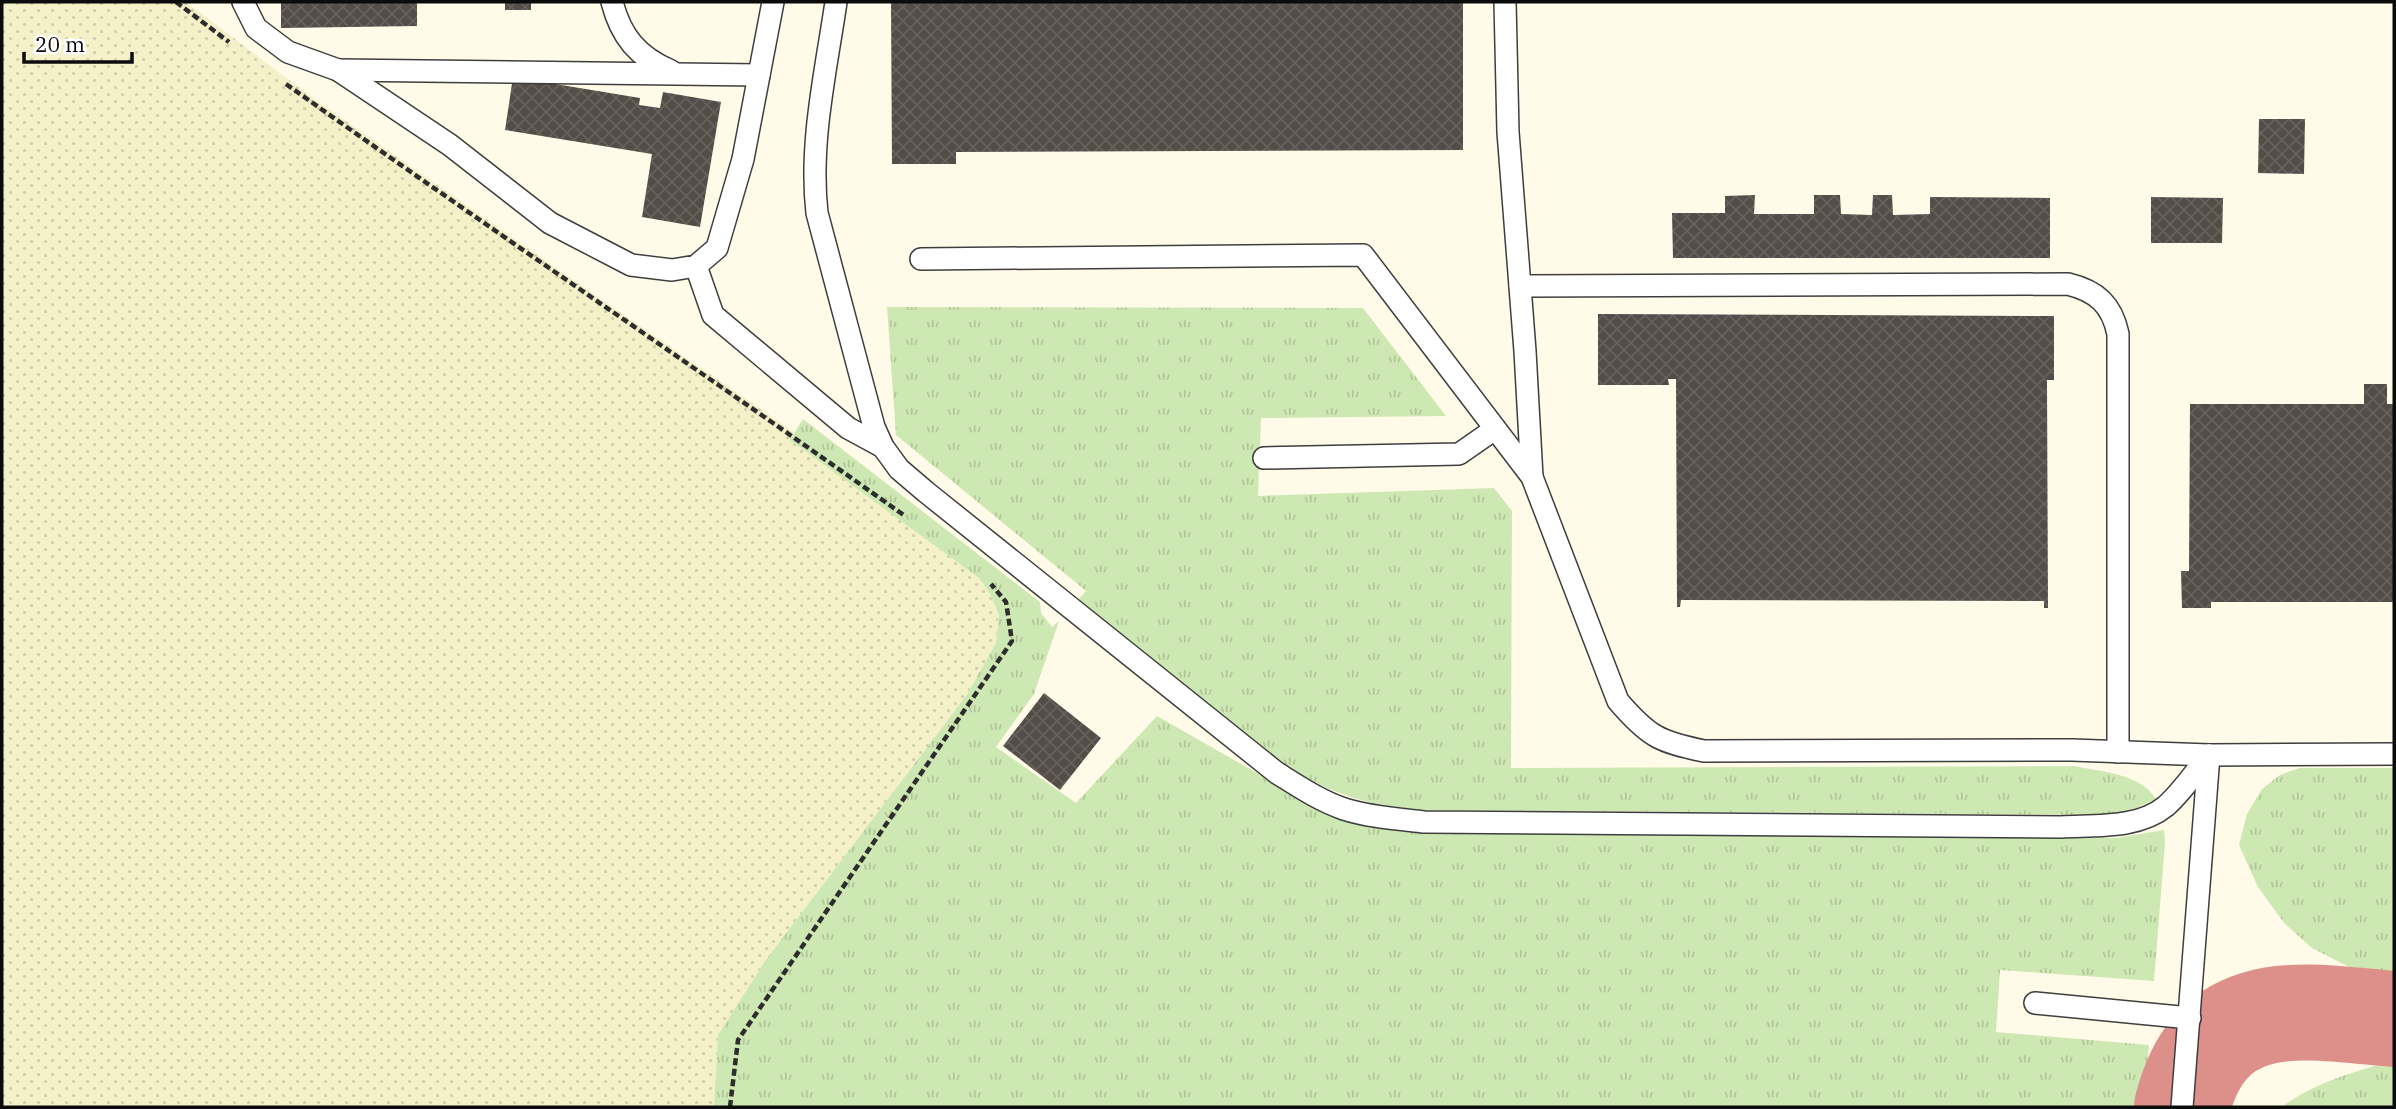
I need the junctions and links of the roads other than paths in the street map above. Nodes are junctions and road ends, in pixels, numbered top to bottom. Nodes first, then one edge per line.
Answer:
1 (243, 2) edge
2 (612, 2) edge
3 (773, 2) edge
4 (836, 2) edge
5 (1505, 2) edge
6 (338, 70) junction
7 (677, 74) junction
8 (759, 75) junction
9 (921, 259) dead end
10 (696, 267) junction
11 (1520, 286) junction
12 (1495, 429) junction
13 (883, 447) junction
14 (1264, 457) dead end
15 (1532, 477) junction
16 (2118, 752) junction
17 (2394, 754) edge
18 (2209, 755) junction
19 (2035, 1003) dead end
20 (2190, 1017) junction
21 (2182, 1107) edge

1 - 6 lane
2 - 7 lane
3 - 8 lane
4 - 13 lane
5 - 11 lane
6 - 7 lane
6 - 10 lane
7 - 8 lane
8 - 10 lane
9 - 12 lane
10 - 13 lane
11 - 15 lane
11 - 16 lane
12 - 14 lane
12 - 15 lane
13 - 18 lane
15 - 16 lane
16 - 18 lane
17 - 18 lane
18 - 20 lane
19 - 20 lane
20 - 21 lane

